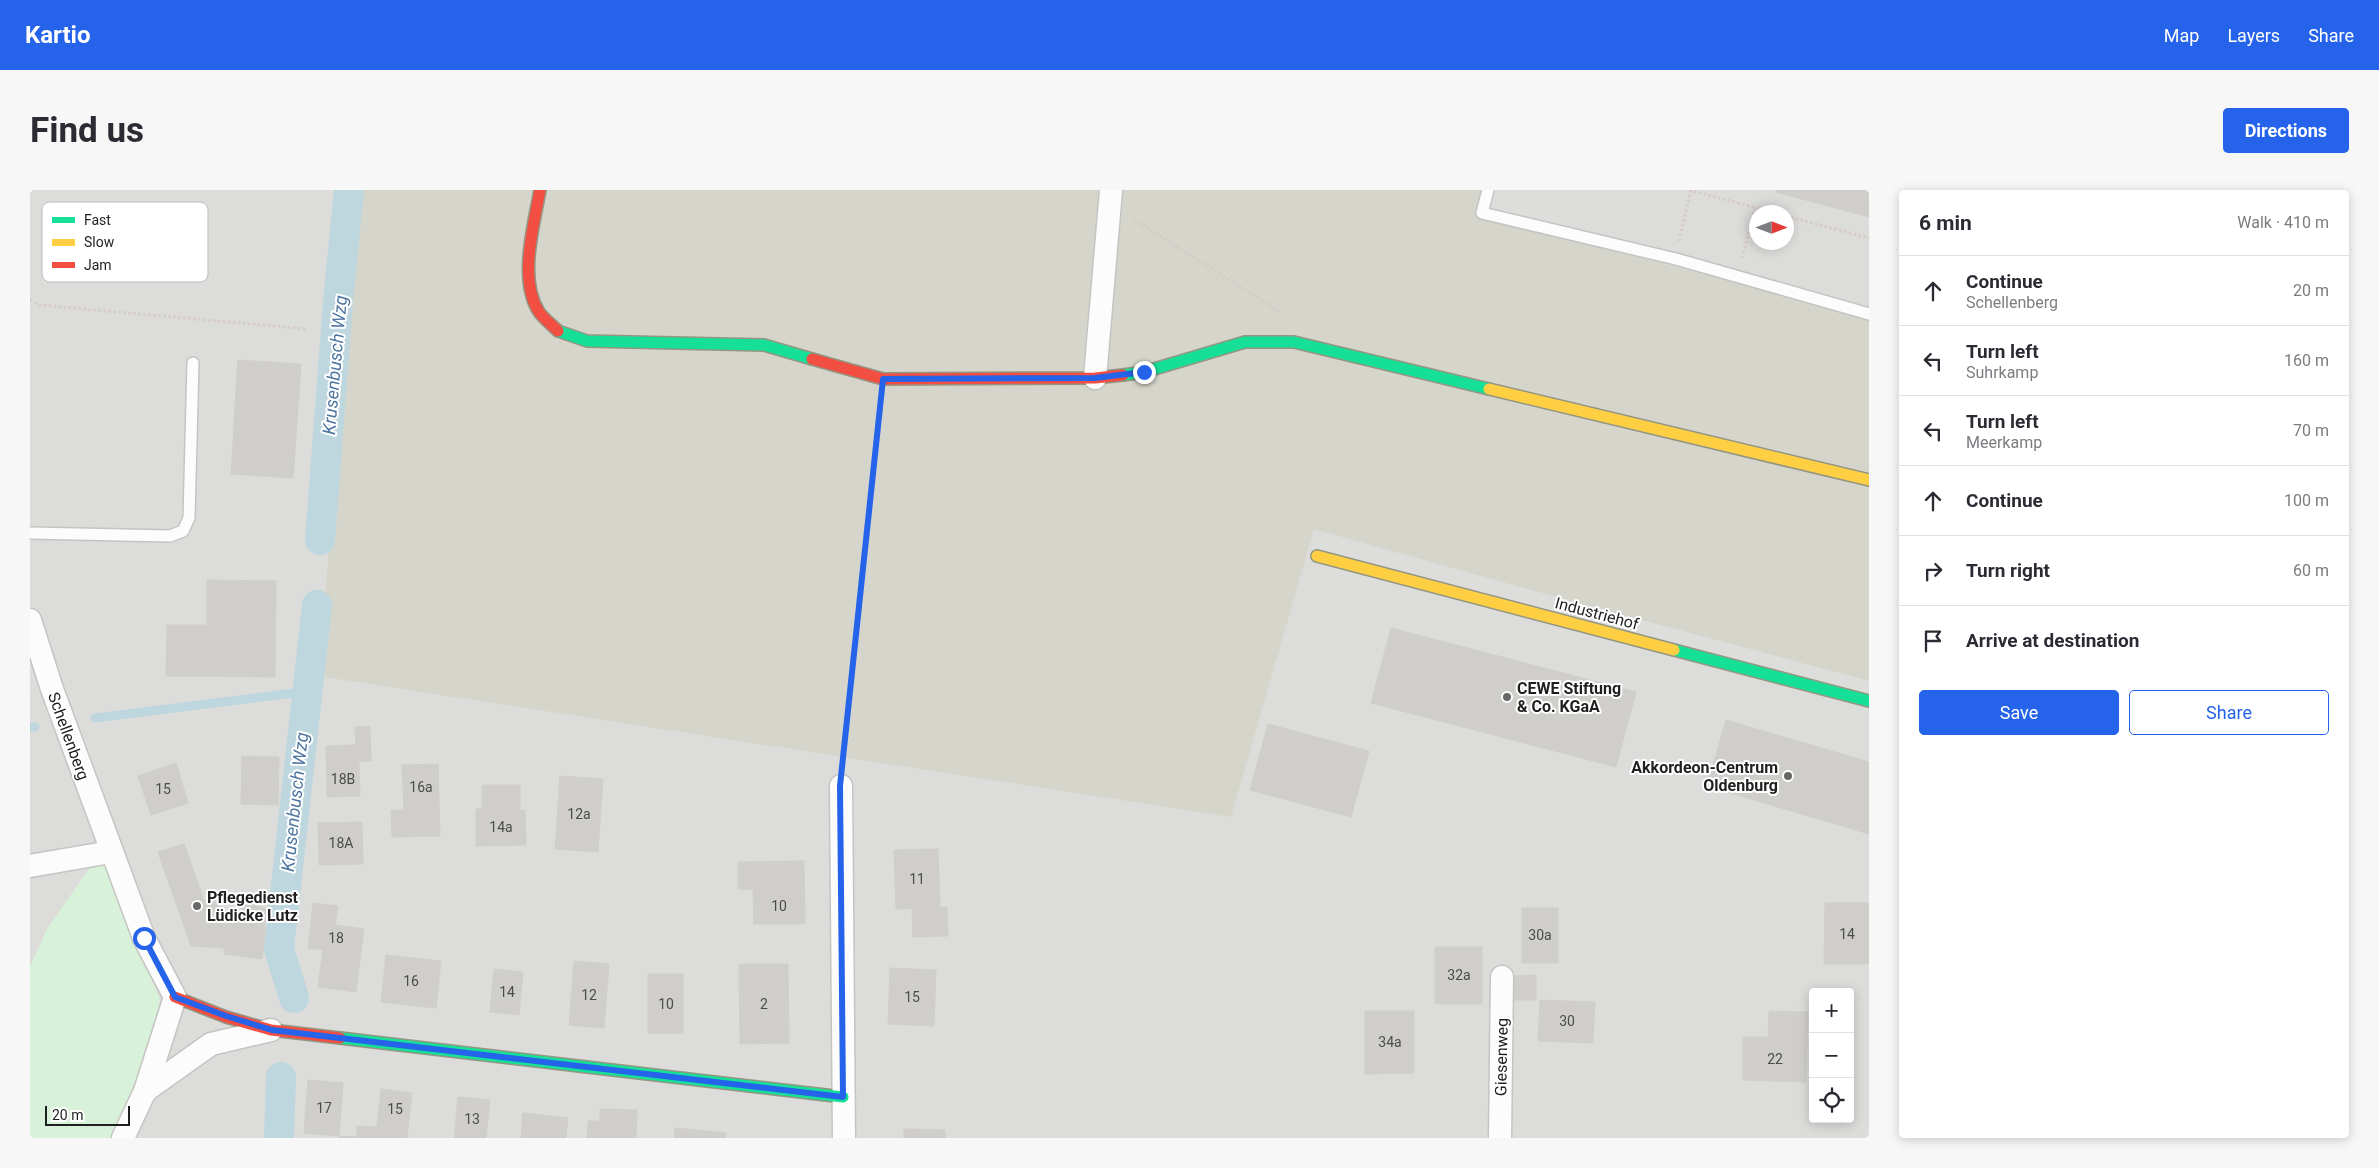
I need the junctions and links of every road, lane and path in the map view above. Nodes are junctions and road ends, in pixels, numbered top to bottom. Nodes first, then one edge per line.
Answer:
1 (540, 190) edge
2 (1488, 190) edge
3 (1690, 190) edge
4 (1110, 197) edge
5 (1749, 206) edge
6 (1794, 218) edge
7 (1749, 232) edge
8 (1869, 238) edge
9 (1676, 259) junction
10 (1738, 277) junction
11 (30, 300) edge
12 (1284, 314) dead end
13 (1869, 314) edge
14 (307, 329) dead end
15 (192, 363) dead end
16 (1095, 378) junction
17 (883, 379) junction
18 (1869, 480) edge
19 (30, 533) edge
20 (1318, 556) dead end
21 (30, 620) edge
22 (1869, 701) edge
23 (840, 786) joint
24 (111, 852) junction
25 (30, 866) edge
26 (1502, 977) dead end
27 (175, 997) junction
28 (272, 1030) junction
29 (145, 1091) junction
30 (843, 1097) junction
31 (124, 1138) edge
32 (844, 1138) edge
33 (1500, 1138) edge

1 - 17 street
2 - 9 lane
3 - 5 path
3 - 9 path
4 - 12 path
4 - 16 street
6 - 8 path
7 - 10 path
9 - 10 lane
10 - 13 lane
11 - 14 path
15 - 19 lane
16 - 17 street
16 - 18 street
17 - 23 path
20 - 22 street, Industriehof
21 - 24 street, Schellenberg
23 - 30 street
24 - 25 street
24 - 27 street, Schellenberg
26 - 33 street, Giesenweg
27 - 28 street
27 - 29 street
28 - 29 street
28 - 30 street
29 - 31 street
30 - 32 street

